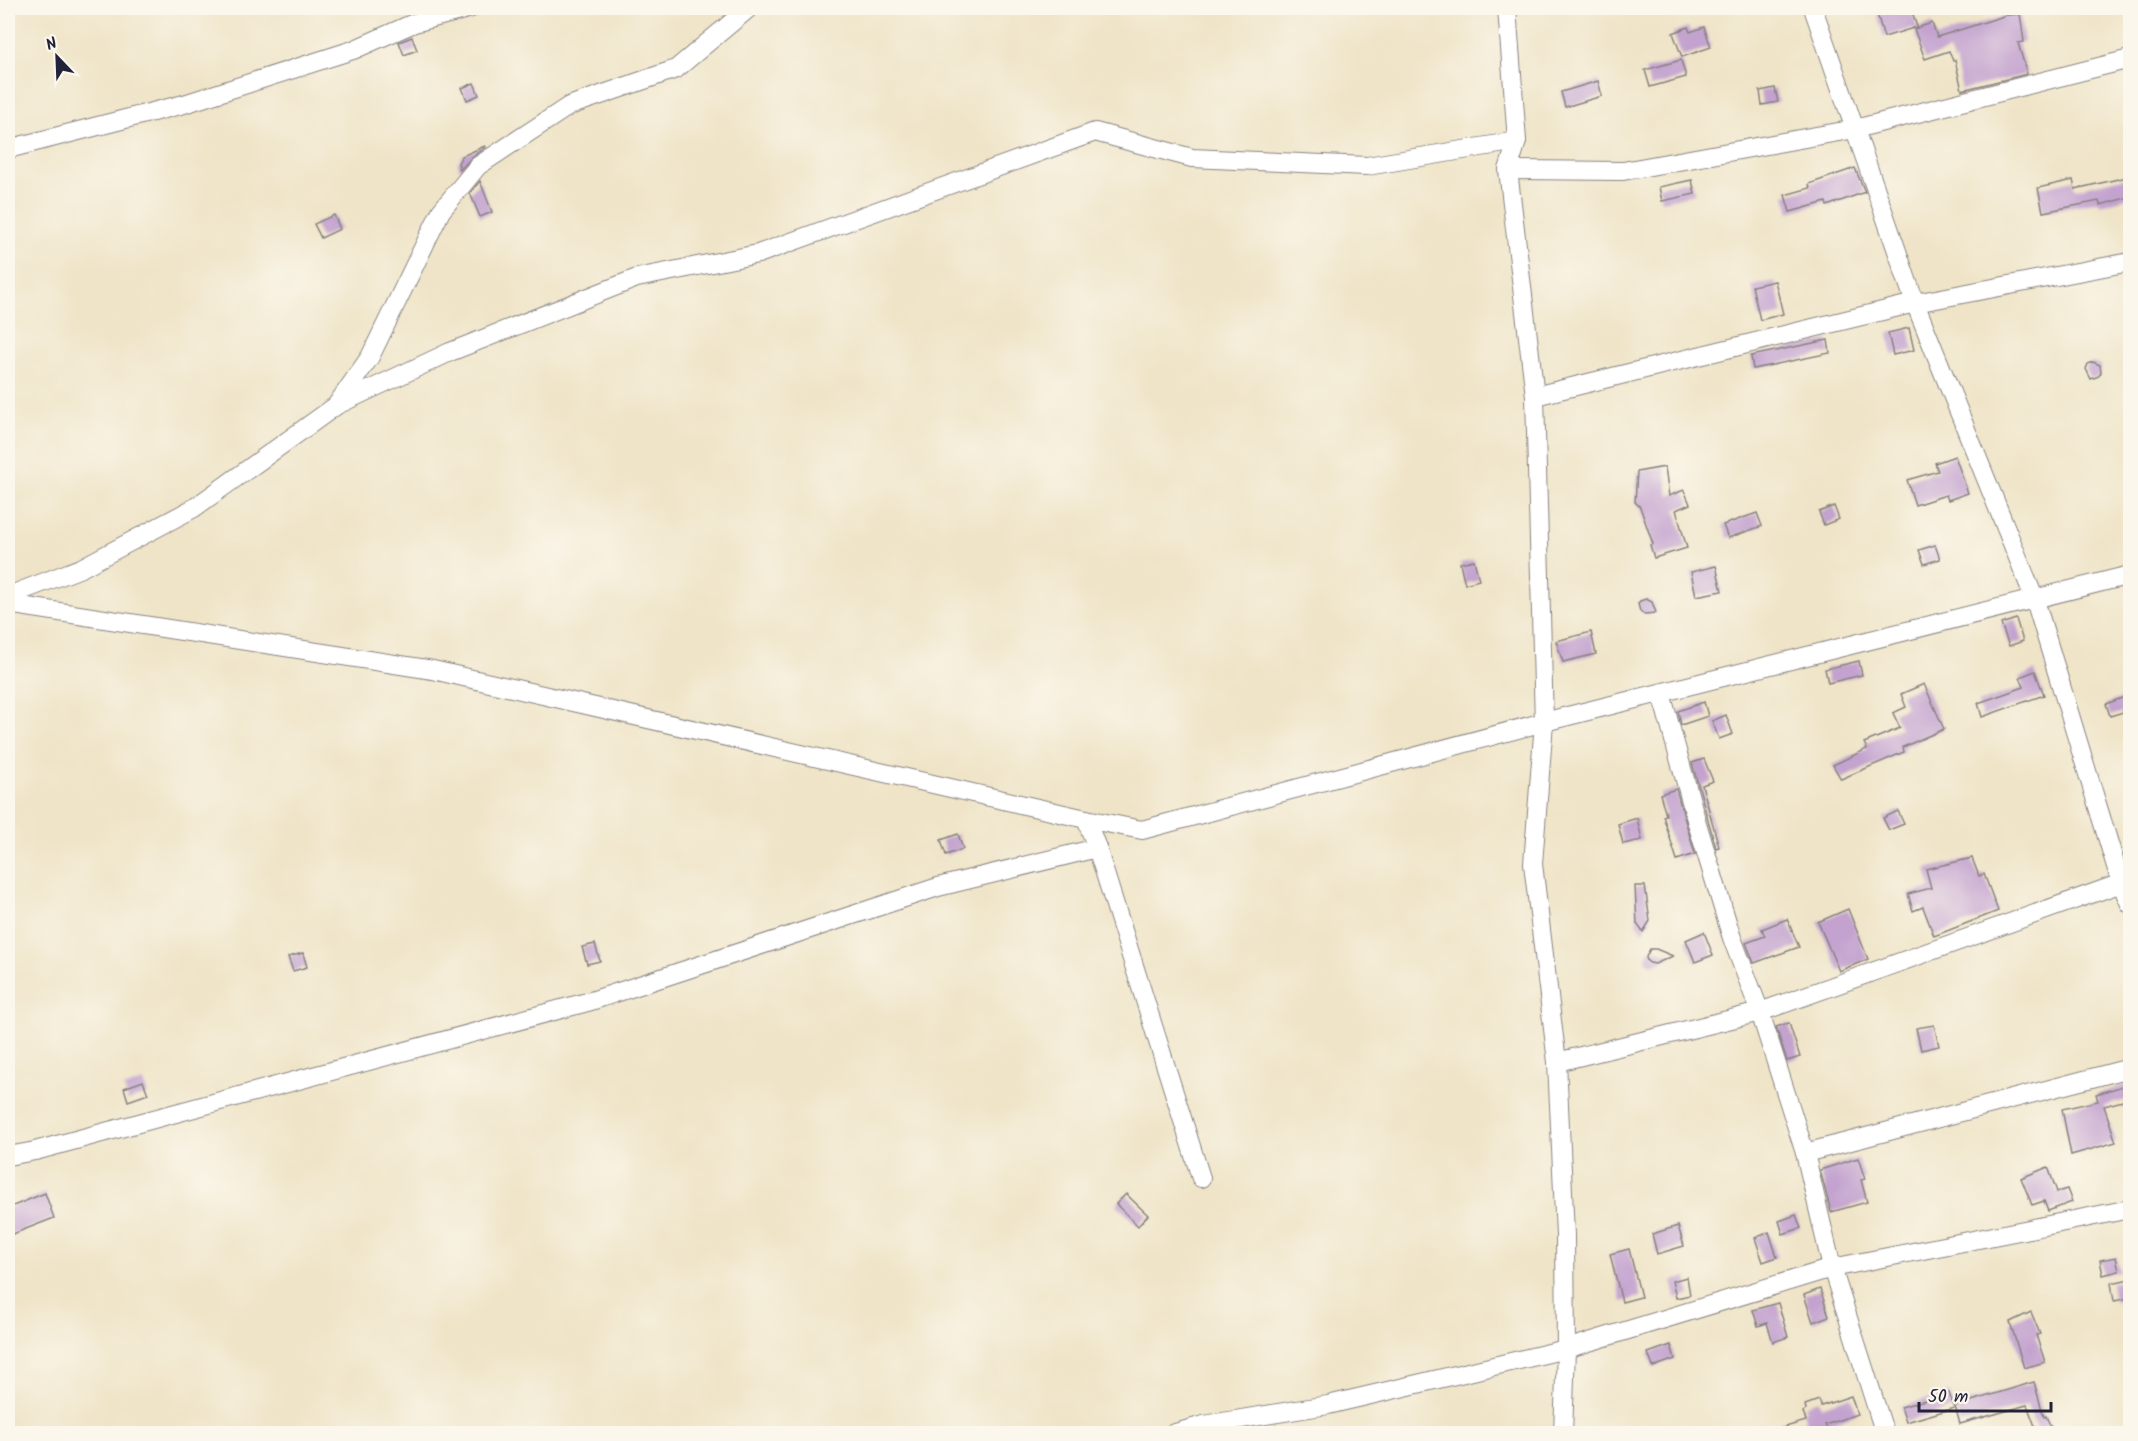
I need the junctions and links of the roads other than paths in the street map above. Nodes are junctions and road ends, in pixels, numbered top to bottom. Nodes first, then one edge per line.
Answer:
1 (471, 8) edge
2 (749, 8) edge
3 (1510, 8) edge
4 (1813, 8) edge
5 (2130, 59) edge
6 (1855, 129) junction
7 (1517, 141) junction
8 (8, 148) edge
9 (1508, 170) junction
10 (2130, 262) edge
11 (1916, 303) junction
12 (1535, 396) junction
13 (337, 405) junction
14 (2130, 575) edge
15 (8, 596) edge
16 (2035, 600) junction
17 (8, 604) edge
18 (1661, 693) junction
19 (1544, 722) junction
20 (1086, 819) junction
21 (1097, 848) junction
22 (2126, 882) edge
23 (2130, 904) edge
24 (1760, 1012) junction
25 (1557, 1062) junction
26 (2130, 1068) edge
27 (1805, 1153) junction
28 (8, 1156) edge
29 (1201, 1178) dead end
30 (2130, 1209) edge
31 (1832, 1268) junction
32 (1566, 1349) junction
33 (1172, 1434) edge
34 (1563, 1434) edge
35 (1885, 1434) edge

1 - 8 street
2 - 13 street
3 - 7 street
4 - 6 street
5 - 6 street
6 - 9 street
6 - 11 street
7 - 9 street
7 - 13 street
9 - 12 street
10 - 11 street
11 - 12 street
11 - 16 street
12 - 19 street
13 - 15 street
14 - 16 street
16 - 18 street
16 - 22 street
17 - 20 street
18 - 19 street
18 - 24 street
19 - 20 street
19 - 25 street
20 - 21 street
21 - 28 street
21 - 29 street
22 - 23 street
22 - 24 street
24 - 25 street
24 - 27 street
25 - 32 street
26 - 27 street
27 - 31 street
30 - 31 street
31 - 32 street
31 - 35 street
32 - 33 street
32 - 34 street

